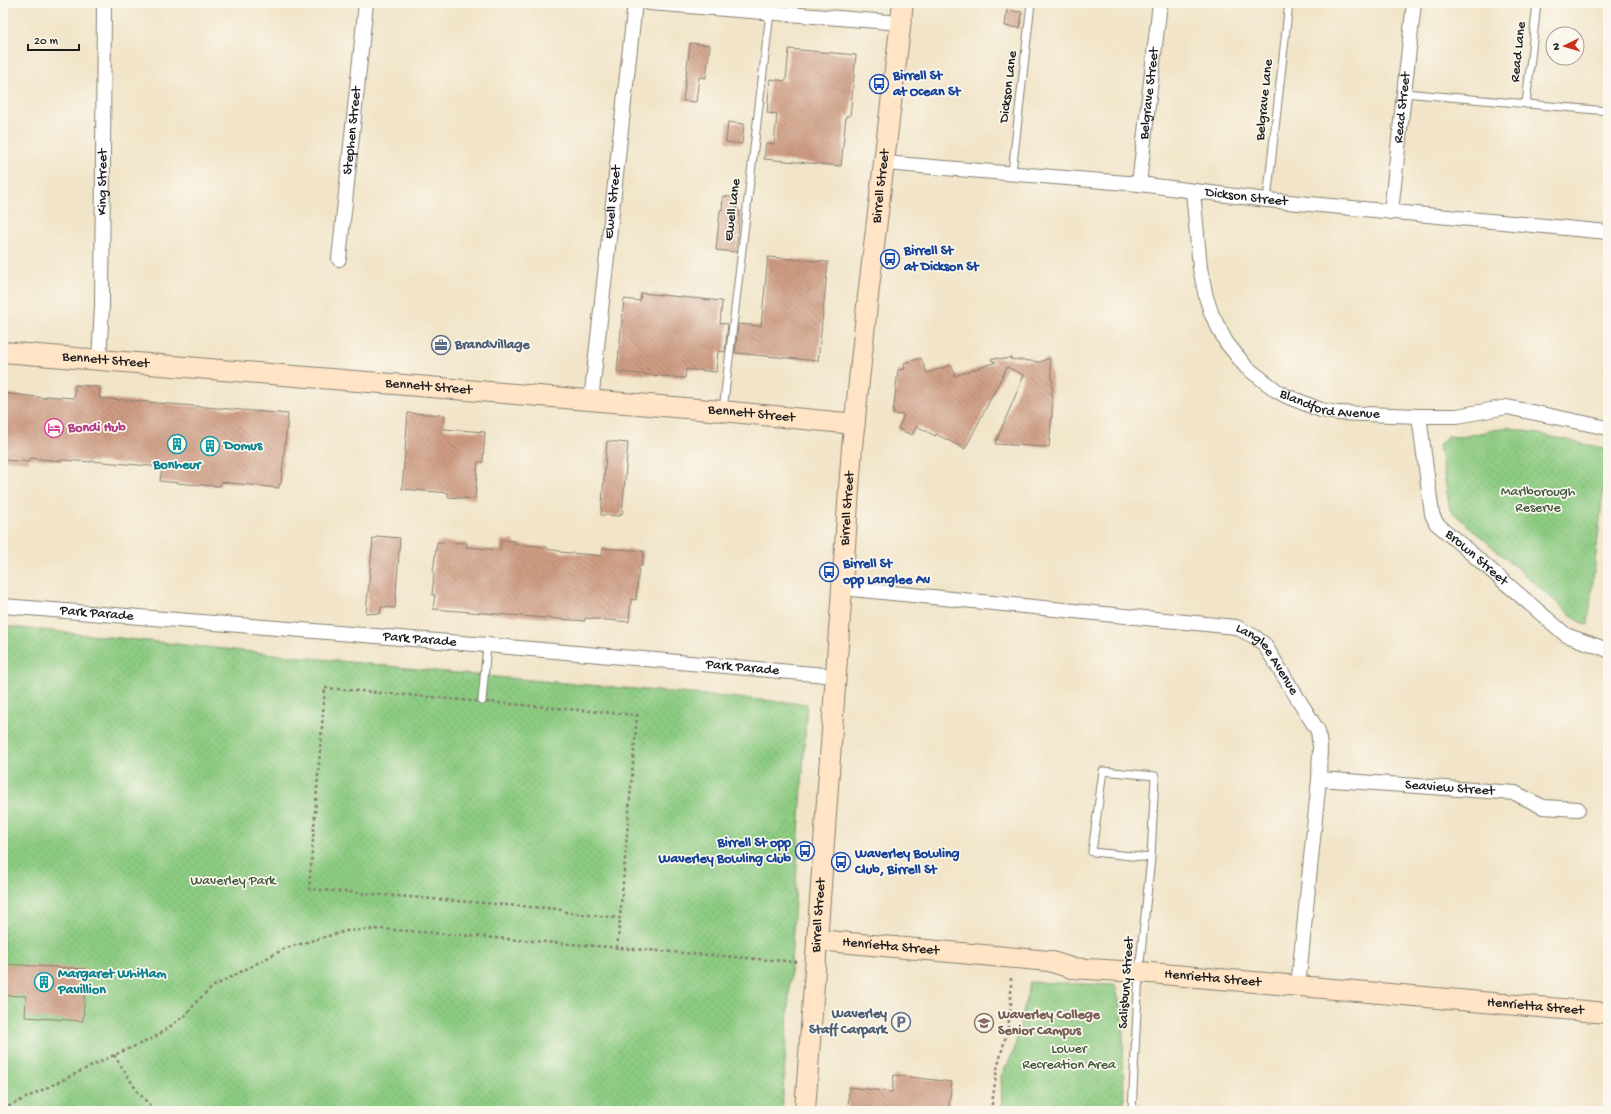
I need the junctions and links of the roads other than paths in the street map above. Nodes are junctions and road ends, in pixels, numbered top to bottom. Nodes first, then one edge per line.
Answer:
1 (104, 3) edge
2 (366, 3) edge
3 (636, 3) edge
4 (650, 3) edge
5 (903, 3) edge
6 (1031, 3) edge
7 (1160, 3) edge
8 (1289, 3) edge
9 (1414, 3) edge
10 (1537, 3) edge
11 (770, 13) junction
12 (901, 24) junction
13 (1404, 93) junction
14 (1526, 104) junction
15 (1608, 112) edge
16 (885, 163) junction
17 (1012, 173) junction
18 (1139, 184) junction
19 (1193, 191) junction
20 (1267, 200) junction
21 (1391, 212) junction
22 (1608, 232) edge
23 (339, 259) dead end
24 (3, 352) edge
25 (99, 360) junction
26 (591, 401) junction
27 (722, 411) junction
28 (1419, 416) junction
29 (855, 424) junction
30 (1608, 428) edge
31 (842, 588) junction
32 (3, 606) edge
33 (487, 645) junction
34 (1608, 650) edge
35 (836, 676) junction
36 (482, 701) road end
37 (1319, 778) junction
38 (1578, 809) dead end
39 (1151, 858) junction
40 (817, 940) junction
41 (1139, 972) junction
42 (1298, 987) junction
43 (1608, 1013) edge
44 (805, 1111) edge
45 (1132, 1111) edge

1 - 25 street, King Street
2 - 23 street, Stephen Street
3 - 26 street, Ewell Street
4 - 11 street
5 - 12 main road, Birrell Street
6 - 17 lane, Dickson Lane
7 - 18 street, Belgrave Street
8 - 20 lane, Belgrave Lane
9 - 13 street, Read Street
10 - 14 lane, Read Lane
11 - 12 street
11 - 27 lane, Ewell Lane
12 - 16 main road, Birrell Street
13 - 14 lane
13 - 21 street, Read Street
14 - 15 lane
16 - 17 street, Dickson Street
16 - 29 main road, Birrell Street
17 - 18 street, Dickson Street
18 - 19 street, Dickson Street
19 - 20 street, Dickson Street
19 - 28 street, Blandford Avenue
20 - 21 street, Dickson Street
21 - 22 street, Dickson Street
24 - 25 main road, Bennett Street
25 - 26 main road, Bennett Street
26 - 27 main road, Bennett Street
27 - 29 main road, Bennett Street
28 - 30 street, Blandford Avenue
28 - 34 street, Brown Street
29 - 31 main road, Birrell Street
31 - 35 main road, Birrell Street
31 - 37 street, Langlee Avenue
32 - 33 street, Park Parade
33 - 35 street, Park Parade
33 - 36 lane
35 - 40 main road, Birrell Street
37 - 38 street, Seaview Street
37 - 42 street, Langlee Avenue
39 - 39 lane, Salisbury Street
39 - 41 lane, Salisbury Street
40 - 41 main road, Henrietta Street
40 - 44 main road, Birrell Street
41 - 42 main road, Henrietta Street
41 - 45 lane, Salisbury Street
42 - 43 main road, Henrietta Street

